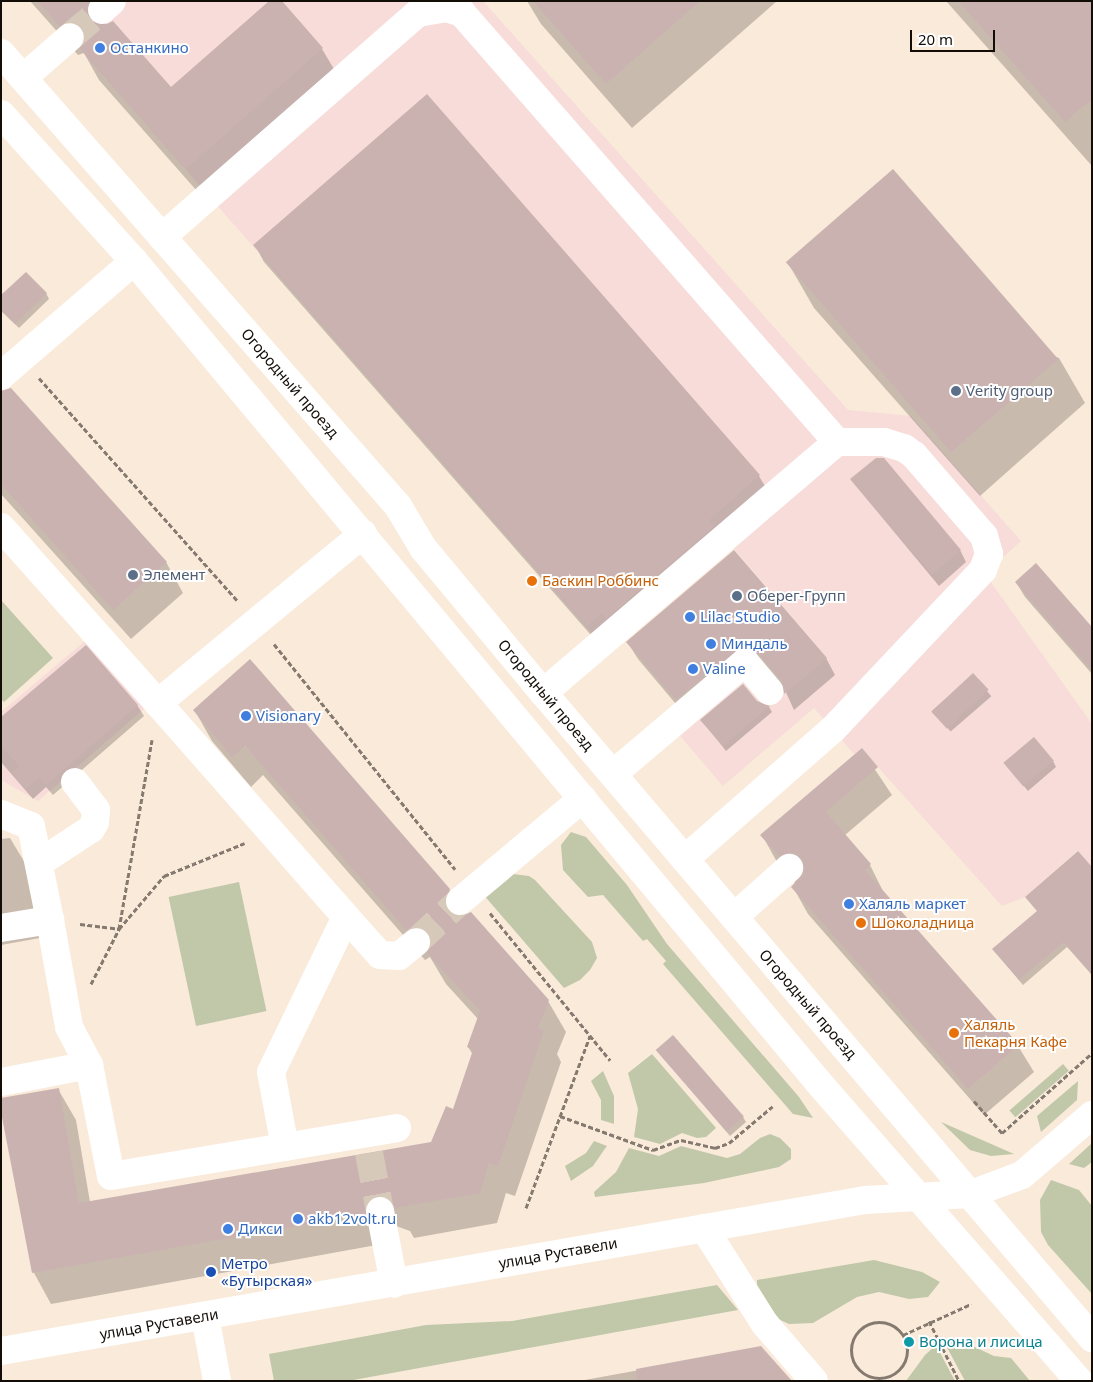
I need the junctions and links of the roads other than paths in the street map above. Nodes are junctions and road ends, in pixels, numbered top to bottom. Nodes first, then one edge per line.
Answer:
1 (70, 37) tunnel mouth
2 (1, 53) edge
3 (23, 78) junction
4 (1, 114) edge
5 (162, 236) junction
6 (134, 261) junction
7 (1, 376) edge
8 (837, 442) junction
9 (759, 492) dead end
10 (1, 528) edge
11 (363, 534) junction
12 (539, 688) junction
13 (769, 691) dead end
14 (158, 703) junction
15 (613, 774) junction
16 (75, 782) dead end
17 (583, 798) junction
18 (1, 814) edge
19 (685, 859) junction
20 (39, 863) junction
21 (789, 868) dead end
22 (466, 896) tunnel mouth
23 (346, 918) junction
24 (734, 918) junction
25 (50, 920) junction
26 (1, 928) edge
27 (416, 942) tunnel mouth
28 (90, 1065) junction
29 (1, 1082) edge
30 (1092, 1115) edge
31 (397, 1128) dead end
32 (284, 1147) junction
33 (971, 1194) junction
34 (922, 1198) junction
35 (380, 1211) tunnel mouth
36 (704, 1228) junction
37 (394, 1284) junction
38 (205, 1316) junction
39 (1092, 1338) edge
40 (1, 1351) edge
41 (216, 1381) edge
42 (814, 1381) edge
43 (1080, 1381) edge

1 - 3 main road
2 - 3 main road, Огородный проезд
3 - 5 main road, Огородный проезд
4 - 6 main road
5 - 8 main road
5 - 12 main road, Огородный проезд
6 - 7 main road
6 - 11 main road
8 - 12 main road
8 - 19 main road
9 - 12 main road
10 - 14 main road
11 - 14 main road
11 - 17 main road
12 - 15 main road, Огородный проезд
13 - 15 main road
14 - 23 main road
15 - 19 main road, Огородный проезд
16 - 20 main road
17 - 22 main road
17 - 34 main road
18 - 20 main road
19 - 24 main road, Огородный проезд
20 - 25 main road
21 - 24 main road
23 - 27 main road
23 - 32 main road
24 - 33 main road, Огородный проезд
25 - 26 main road
25 - 28 main road
28 - 29 main road
28 - 32 main road
30 - 33 main road, улица Руставели
31 - 32 main road
33 - 34 main road, улица Руставели
33 - 39 main road, Огородный проезд
34 - 36 main road, улица Руставели
34 - 43 main road
35 - 37 main road
36 - 37 main road, улица Руставели
36 - 42 main road
37 - 38 main road, улица Руставели
38 - 40 main road, улица Руставели
38 - 41 main road

